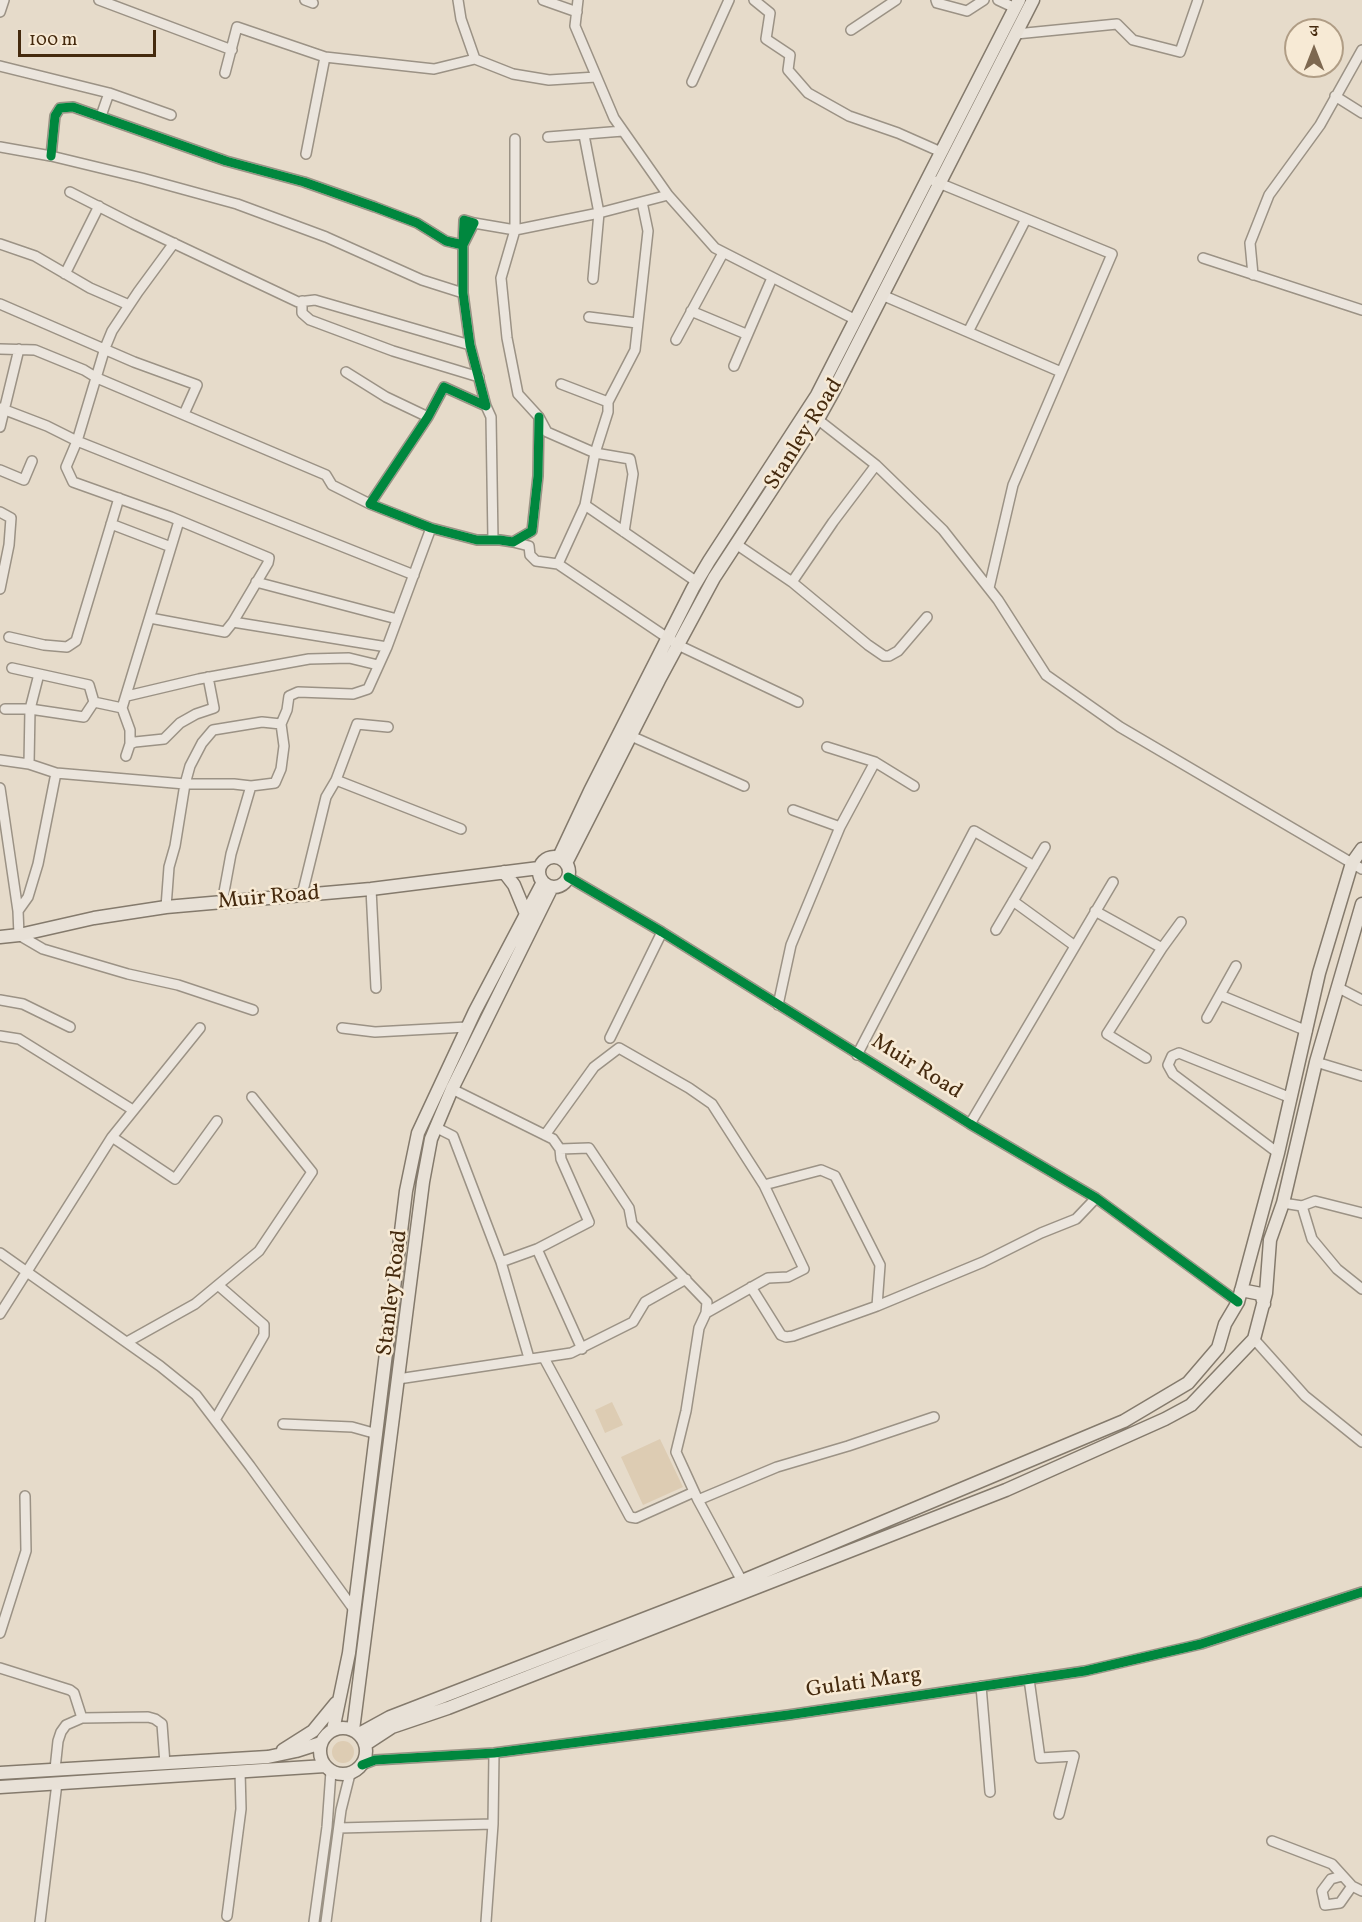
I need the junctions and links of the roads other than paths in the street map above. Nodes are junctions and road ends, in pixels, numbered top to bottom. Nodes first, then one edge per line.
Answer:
1 (4, 0) edge
2 (99, 0) edge
3 (458, 0) edge
4 (543, 0) edge
5 (578, 0) edge
6 (729, 0) edge
7 (754, 0) edge
8 (896, 0) edge
9 (936, 0) edge
10 (984, 0) edge
11 (998, 0) edge
12 (1033, 0) edge
13 (1198, 0) edge
14 (1017, 4) edge
15 (0, 12) edge
16 (577, 12) junction
17 (851, 30) dead end
18 (1016, 34) junction
19 (232, 50) junction
20 (1362, 50) edge
21 (325, 57) junction
22 (476, 59) junction
23 (0, 66) edge
24 (225, 74) dead end
25 (596, 77) junction
26 (692, 82) dead end
27 (109, 93) junction
28 (1335, 96) junction
29 (1362, 113) edge
30 (171, 115) dead end
31 (101, 116) junction
32 (623, 131) junction
33 (584, 135) junction
34 (548, 138) dead end
35 (515, 139) dead end
36 (0, 147) edge
37 (941, 152) junction
38 (306, 154) dead end
39 (51, 156) junction
40 (934, 180) junction
41 (70, 192) dead end
42 (668, 195) junction
43 (642, 202) junction
44 (99, 206) junction
45 (600, 213) junction
46 (1026, 219) junction
47 (514, 230) junction
48 (174, 243) junction
49 (0, 244) edge
50 (463, 245) junction
51 (723, 253) junction
52 (1203, 258) dead end
53 (65, 274) junction
54 (1252, 275) junction
55 (772, 278) junction
56 (593, 279) dead end
57 (463, 293) junction
58 (882, 295) junction
59 (302, 301) junction
60 (0, 304) edge
61 (129, 305) junction
62 (1362, 310) edge
63 (691, 311) junction
64 (589, 316) dead end
65 (856, 320) junction
66 (637, 323) junction
67 (968, 332) junction
68 (747, 334) junction
69 (676, 340) dead end
70 (470, 345) junction
71 (105, 348) junction
72 (0, 349) edge
73 (19, 349) junction
74 (734, 366) dead end
75 (346, 372) dead end
76 (1061, 372) junction
77 (479, 377) junction
78 (98, 378) junction
79 (561, 384) dead end
80 (608, 402) junction
81 (486, 406) junction
82 (2, 409) edge
83 (807, 411) junction
84 (184, 414) junction
85 (428, 417) junction
86 (539, 417) junction
87 (818, 419) junction
88 (0, 427) edge
89 (77, 441) junction
90 (595, 453) junction
91 (32, 461) dead end
92 (876, 465) junction
93 (0, 470) edge
94 (119, 498) junction
95 (370, 504) junction
96 (585, 505) junction
97 (0, 512) edge
98 (179, 521) junction
99 (111, 524) junction
100 (431, 528) junction
101 (624, 532) junction
102 (5, 535) edge
103 (493, 540) junction
104 (513, 542) junction
105 (736, 544) junction
106 (171, 547) junction
107 (558, 564) junction
108 (414, 575) junction
109 (256, 582) junction
110 (697, 582) junction
111 (792, 582) junction
112 (989, 588) junction
113 (0, 589) edge
114 (927, 617) dead end
115 (150, 618) junction
116 (397, 619) junction
117 (233, 622) junction
118 (9, 637) dead end
119 (673, 641) junction
120 (387, 647) junction
121 (378, 665) junction
122 (12, 668) dead end
123 (39, 674) junction
124 (208, 677) junction
125 (127, 696) junction
126 (94, 702) junction
127 (798, 702) dead end
128 (122, 708) junction
129 (5, 709) dead end
130 (30, 710) junction
131 (281, 724) junction
132 (388, 727) dead end
133 (631, 736) junction
134 (130, 744) junction
135 (827, 747) dead end
136 (126, 756) dead end
137 (0, 760) edge
138 (875, 762) junction
139 (29, 764) junction
140 (56, 773) junction
141 (336, 780) junction
142 (185, 784) junction
143 (251, 786) junction
144 (744, 786) dead end
145 (914, 786) dead end
146 (0, 788) edge
147 (794, 810) dead end
148 (840, 827) junction
149 (461, 829) dead end
150 (1045, 847) dead end
151 (1362, 849) edge
152 (562, 860) junction
153 (1034, 866) junction
154 (1357, 866) edge
155 (539, 868) junction
156 (504, 872) junction
157 (568, 877) junction
158 (1113, 882) dead end
159 (547, 884) junction
160 (371, 889) junction
161 (302, 895) junction
162 (1013, 901) junction
163 (222, 903) junction
164 (1362, 904) edge
165 (166, 907) junction
166 (18, 911) junction
167 (1095, 911) junction
168 (526, 914) junction
169 (1181, 921) dead end
170 (996, 930) dead end
171 (662, 932) junction
172 (19, 935) junction
173 (0, 937) edge
174 (1075, 946) junction
175 (1162, 948) junction
176 (1236, 966) dead end
177 (1337, 987) junction
178 (376, 988) dead end
179 (1220, 995) junction
180 (0, 1000) edge
181 (1362, 1000) edge
182 (778, 1005) junction
183 (253, 1010) dead end
184 (1207, 1018) dead end
185 (70, 1027) dead end
186 (467, 1027) junction
187 (200, 1028) dead end
188 (342, 1028) dead end
189 (1307, 1031) junction
190 (0, 1036) edge
191 (610, 1038) dead end
192 (857, 1055) junction
193 (1146, 1058) dead end
194 (1316, 1062) junction
195 (1362, 1076) edge
196 (452, 1089) junction
197 (252, 1097) dead end
198 (1291, 1098) junction
199 (133, 1110) junction
200 (217, 1121) dead end
201 (970, 1125) junction
202 (435, 1127) junction
203 (545, 1135) junction
204 (112, 1137) junction
205 (560, 1149) junction
206 (1278, 1152) junction
207 (764, 1185) junction
208 (1096, 1198) junction
209 (1283, 1203) junction
210 (1302, 1206) junction
211 (1362, 1213) edge
212 (537, 1249) junction
213 (1, 1255) edge
214 (501, 1262) junction
215 (27, 1271) junction
216 (686, 1279) junction
217 (218, 1285) junction
218 (751, 1287) junction
219 (1362, 1289) edge
220 (1239, 1296) junction
221 (1264, 1305) junction
222 (877, 1306) junction
223 (706, 1313) junction
224 (0, 1314) edge
225 (1222, 1336) junction
226 (127, 1342) junction
227 (1251, 1342) junction
228 (582, 1349) junction
229 (529, 1358) junction
230 (544, 1358) junction
231 (398, 1379) junction
232 (934, 1417) dead end
233 (215, 1420) junction
234 (283, 1424) dead end
235 (377, 1434) junction
236 (1362, 1442) edge
237 (25, 1496) dead end
238 (696, 1496) junction
239 (742, 1581) junction
240 (1362, 1592) edge
241 (355, 1611) junction
242 (0, 1633) edge
243 (0, 1668) edge
244 (1029, 1680) junction
245 (981, 1686) junction
246 (342, 1694) junction
247 (82, 1718) junction
248 (333, 1730) junction
249 (360, 1736) junction
250 (321, 1743) junction
251 (494, 1753) junction
252 (268, 1757) junction
253 (165, 1764) junction
254 (362, 1765) junction
255 (328, 1768) junction
256 (56, 1769) junction
257 (240, 1771) junction
258 (0, 1773) edge
259 (350, 1774) junction
260 (57, 1783) junction
261 (0, 1787) edge
262 (990, 1792) dead end
263 (1059, 1814) dead end
264 (493, 1824) junction
265 (339, 1828) junction
266 (1272, 1841) dead end
267 (1342, 1876) junction
268 (1352, 1886) junction
269 (1362, 1890) edge
270 (227, 1916) dead end
271 (40, 1922) edge
272 (314, 1922) edge
273 (326, 1922) edge
274 (486, 1922) edge

1 - 15 street
2 - 19 street
3 - 22 street
4 - 16 street
5 - 16 street
6 - 26 street
7 - 37 street
8 - 17 street
9 - 10 street
11 - 14 street
12 - 18 main road, Stanley Road
13 - 18 street
14 - 37 main road, Stanley Road
16 - 25 street
18 - 40 main road, Stanley Road
19 - 21 street
19 - 24 street
20 - 28 street
21 - 22 street
21 - 38 street
22 - 25 street
23 - 27 street
25 - 32 street
27 - 30 street
27 - 31 street
28 - 29 street
28 - 54 street
31 - 39 street
31 - 50 street
32 - 33 street
32 - 42 street
33 - 34 street
33 - 45 street
35 - 47 street
36 - 39 street
37 - 40 main road, Stanley Road
39 - 57 street
40 - 46 street
40 - 58 main road, Stanley Road
40 - 65 main road, Stanley Road
41 - 44 street
42 - 43 street
42 - 51 street
43 - 45 street
43 - 66 street
44 - 48 street
44 - 53 street
45 - 47 street
45 - 56 street
46 - 67 street
46 - 76 street
47 - 50 street
47 - 86 street
48 - 59 street
48 - 61 street
49 - 53 street
50 - 57 street
51 - 55 street
51 - 63 street
52 - 54 street
53 - 61 street
54 - 62 street
55 - 65 street
55 - 68 street
57 - 70 street
58 - 67 street
58 - 87 main road, Stanley Road
59 - 70 street
59 - 77 street
60 - 71 street
61 - 71 street
63 - 68 street
63 - 69 street
64 - 66 street
65 - 83 main road, Stanley Road
66 - 80 street
67 - 76 street
68 - 74 street
70 - 77 street
71 - 78 street
71 - 84 street
72 - 73 street
73 - 78 street
73 - 82 street
75 - 85 street
76 - 112 street
77 - 81 street
78 - 84 street
78 - 89 street
79 - 80 street
80 - 90 street
81 - 85 street
81 - 103 street
82 - 88 street
82 - 89 street
83 - 87 street
83 - 110 main road, Stanley Road
84 - 95 street
85 - 95 street
86 - 90 street
86 - 104 street
87 - 92 street
87 - 105 main road, Stanley Road
89 - 94 street
89 - 108 street
90 - 96 street
90 - 101 street
91 - 93 street
92 - 111 street
92 - 112 street
94 - 98 street
94 - 99 street
95 - 100 street
96 - 101 street
96 - 107 street
97 - 102 street
98 - 106 street
98 - 109 street
99 - 106 street
99 - 118 street
100 - 103 street
100 - 108 street
101 - 110 street
102 - 113 street
103 - 104 street
104 - 107 street
105 - 111 street
105 - 119 main road, Stanley Road
106 - 115 street
107 - 119 street
108 - 116 street
109 - 116 street
109 - 117 street
110 - 119 main road, Stanley Road
111 - 114 street
112 - 154 street
115 - 117 street
115 - 125 street
116 - 120 street
117 - 120 street
119 - 127 street
119 - 133 main road, Stanley Road
119 - 152 main road, Stanley Road
120 - 121 street
121 - 124 street
121 - 131 street
122 - 123 street
123 - 126 street
123 - 130 street
124 - 125 street
124 - 134 street
125 - 128 street
126 - 128 street
126 - 130 street
128 - 134 street
129 - 130 street
130 - 139 street
131 - 142 street
131 - 143 street
132 - 141 street
133 - 144 street
133 - 152 main road, Stanley Road
134 - 136 street
135 - 138 street
137 - 139 street
138 - 145 street
138 - 148 street
139 - 140 street
140 - 142 street
140 - 166 street
141 - 149 street
141 - 161 street
142 - 143 street
142 - 165 street
143 - 163 street
146 - 166 street
147 - 148 street
148 - 182 street
150 - 153 street
151 - 154 main road
152 - 155 main road
152 - 157 main road
153 - 162 street
153 - 192 street
154 - 189 main road
155 - 156 main road, Muir Road
155 - 159 main road
156 - 160 main road, Muir Road
156 - 168 main road
157 - 159 main road
157 - 171 street, Muir Road
158 - 167 street
159 - 168 main road, Stanley Road
159 - 196 main road, Stanley Road
160 - 161 main road, Muir Road
160 - 178 street
161 - 163 main road, Muir Road
162 - 170 street
162 - 174 street
163 - 165 main road, Muir Road
164 - 177 main road
165 - 172 main road, Muir Road
166 - 172 street
167 - 174 street
167 - 175 street
168 - 186 main road, Stanley Road
169 - 175 street
171 - 182 street, Muir Road
171 - 191 street
172 - 173 main road, Muir Road
172 - 183 street
174 - 201 street
175 - 193 street
176 - 179 street
177 - 181 street
177 - 194 main road
179 - 184 street
179 - 189 street
180 - 185 street
182 - 192 street, Muir Road
186 - 188 street
186 - 235 main road, Stanley Road
187 - 199 street
189 - 198 main road
190 - 199 street
192 - 201 street, Muir Road
194 - 195 street
194 - 209 main road
196 - 202 main road, Stanley Road
196 - 203 street
197 - 217 street
198 - 206 main road
198 - 206 street
199 - 204 street
200 - 204 street
201 - 208 street, Muir Road
202 - 214 street
202 - 231 main road, Stanley Road
203 - 205 street
203 - 207 street
204 - 215 street
205 - 212 street
205 - 216 street
206 - 220 main road
207 - 218 street
207 - 222 street
208 - 220 street, Muir Road
208 - 222 street
209 - 210 street
209 - 221 main road
210 - 211 street
210 - 219 street
212 - 214 street
212 - 228 street
213 - 215 street
214 - 229 street
215 - 224 street
215 - 226 street
216 - 223 street
216 - 228 street
217 - 226 street
217 - 233 street
218 - 222 street
218 - 223 street
220 - 221 main road
220 - 225 main road
221 - 227 main road
223 - 238 street
225 - 227 main road
225 - 239 main road
226 - 233 street
227 - 236 street
227 - 249 main road
228 - 230 street
229 - 230 street
229 - 231 street
230 - 238 street
231 - 249 main road, Stanley Road
232 - 238 street
233 - 241 street
234 - 235 street
235 - 241 main road, Stanley Road
237 - 242 street
238 - 239 street
239 - 249 main road
240 - 244 street, Gulati Marg
241 - 246 main road, Stanley Road
243 - 247 street
244 - 245 street, Gulati Marg
244 - 263 street
245 - 251 street, Gulati Marg
245 - 262 street
246 - 248 main road, Stanley Road
246 - 252 main road
247 - 253 street
247 - 256 street
248 - 249 main road
248 - 250 main road
249 - 254 main road
250 - 252 main road
250 - 255 main road
251 - 254 street, Gulati Marg
251 - 264 street
252 - 253 main road
253 - 256 main road
254 - 259 main road
255 - 257 main road
255 - 259 main road
255 - 272 street
256 - 258 main road
257 - 260 main road
257 - 270 street
259 - 265 street
260 - 261 main road
260 - 271 street
264 - 265 street
264 - 274 street
265 - 273 street
266 - 267 street
267 - 268 street
267 - 268 street
268 - 269 street

